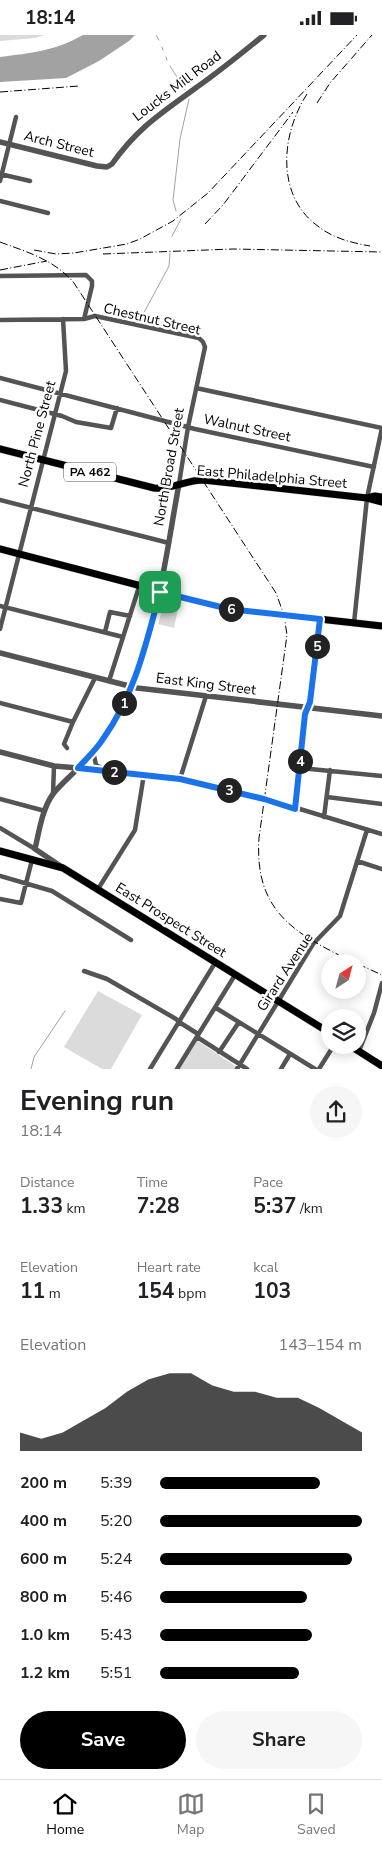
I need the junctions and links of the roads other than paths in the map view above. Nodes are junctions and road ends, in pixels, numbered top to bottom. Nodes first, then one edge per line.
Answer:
1 (264, 35) edge
2 (16, 117) dead end
3 (0, 142) edge
4 (10, 144) junction
5 (112, 164) joint
6 (1, 174) edge
7 (0, 181) edge
8 (30, 181) dead end
9 (0, 201) edge
10 (48, 213) dead end
11 (0, 277) edge
12 (63, 319) junction
13 (84, 319) junction
14 (0, 320) edge
15 (205, 347) joint
16 (0, 378) edge
17 (196, 388) junction
18 (59, 393) junction
19 (0, 400) edge
20 (117, 408) junction
21 (54, 414) junction
22 (188, 427) junction
23 (382, 428) edge
24 (0, 449) edge
25 (42, 460) junction
26 (374, 467) junction
27 (180, 484) junction
28 (382, 497) edge
29 (367, 498) junction
30 (0, 500) edge
31 (382, 502) edge
32 (30, 508) junction
33 (169, 543) junction
34 (0, 549) edge
35 (18, 554) junction
36 (139, 587) junction
37 (160, 592) junction
38 (0, 605) edge
39 (6, 607) junction
40 (130, 616) junction
41 (320, 619) junction
42 (354, 623) junction
43 (382, 626) edge
44 (0, 629) edge
45 (105, 632) junction
46 (123, 637) junction
47 (0, 653) edge
48 (95, 678) junction
49 (109, 681) junction
50 (132, 687) junction
51 (206, 696) junction
52 (0, 703) edge
53 (307, 708) junction
54 (382, 716) edge
55 (73, 722) junction
56 (67, 748) dead end
57 (93, 751) junction
58 (0, 752) edge
59 (54, 766) junction
60 (300, 767) junction
61 (78, 768) junction
62 (330, 771) junction
63 (108, 772) junction
64 (144, 774) junction
65 (382, 775) edge
66 (180, 779) junction
67 (53, 794) junction
68 (327, 797) junction
69 (0, 799) edge
70 (382, 804) edge
71 (295, 809) junction
72 (45, 811) junction
73 (324, 817) junction
74 (0, 828) edge
75 (367, 830) junction
76 (382, 834) edge
77 (35, 849) junction
78 (0, 851) edge
79 (32, 859) junction
80 (357, 861) junction
81 (63, 868) junction
82 (382, 869) edge
83 (0, 876) edge
84 (26, 883) junction
85 (98, 889) junction
86 (0, 899) edge
87 (131, 940) dead end
88 (215, 963) junction
89 (84, 971) dead end
90 (235, 975) junction
91 (382, 983) edge
92 (278, 1001) junction
93 (216, 1008) junction
94 (179, 1022) junction
95 (239, 1022) junction
96 (321, 1027) edge
97 (258, 1033) junction
98 (366, 1035) edge
99 (197, 1036) junction
100 (219, 1052) junction
101 (290, 1054) junction
102 (328, 1054) edge
103 (364, 1054) edge
104 (382, 1066) edge
105 (238, 1067) edge
106 (150, 1069) edge
107 (177, 1069) edge
108 (247, 1069) edge
109 (281, 1069) edge
110 (317, 1069) edge

1 - 5 street, Loucks Mill Road
2 - 4 street
3 - 4 street, Arch Street
4 - 5 street, Arch Street
4 - 6 street
6 - 7 street
6 - 8 street
9 - 10 street
11 - 13 street
12 - 13 street, Chestnut Street
12 - 14 street, Chestnut Street
12 - 18 street, North Pine Street
13 - 15 street, Chestnut Street
15 - 17 street, North Broad Street
16 - 18 street, Walnut Street
17 - 22 street, North Broad Street
17 - 23 street
18 - 20 street, Walnut Street
18 - 21 street, North Pine Street
19 - 21 street
20 - 21 street
20 - 22 street, Walnut Street
21 - 25 street, North Pine Street
22 - 26 street, Walnut Street
22 - 27 street, North Broad Street
23 - 26 street
24 - 25 main road, East Philadelphia Street / PA 462
25 - 27 main road, East Philadelphia Street / PA 462
25 - 32 street, North Pine Street
26 - 29 street
27 - 29 main road, East Philadelphia Street / PA 462
27 - 33 street, North Broad Street
28 - 29 main road, East Philadelphia Street / PA 462
29 - 31 main road, East Philadelphia Street / PA 462
29 - 42 street
30 - 32 street
32 - 33 street
32 - 35 street, North Pine Street
33 - 37 street, North Broad Street
34 - 35 main road
35 - 36 main road
35 - 39 street, North Pine Street
36 - 37 main road
36 - 40 street
37 - 41 main road
37 - 50 street, North Broad Street
38 - 39 street
39 - 44 street, North Pine Street
39 - 45 street
40 - 45 street
40 - 46 street
41 - 42 main road
41 - 53 street
42 - 43 main road
45 - 46 street
46 - 49 street
47 - 48 street, East King Street
48 - 49 street, East King Street
48 - 55 street
49 - 50 street, East King Street
50 - 51 street, East King Street
50 - 57 street, North Broad Street
51 - 53 street, East King Street
51 - 66 street
52 - 55 street
53 - 54 street, East King Street
53 - 60 street
55 - 56 street
57 - 61 street, North Broad Street
57 - 63 street
58 - 59 street
59 - 61 street
59 - 67 street
60 - 62 street
60 - 71 street
61 - 63 street
61 - 67 street, North Broad Street
62 - 65 street
62 - 68 street
63 - 64 street
64 - 66 street
64 - 85 street
66 - 71 street
67 - 72 street, North Broad Street
68 - 70 street
68 - 73 street
69 - 72 street
71 - 73 street
72 - 77 street, North Broad Street
73 - 75 street
74 - 77 street, East Prospect Street
75 - 76 street
75 - 80 street, Girard Avenue
77 - 81 street, East Prospect Street
78 - 79 main road
79 - 81 main road
79 - 84 street
80 - 82 street
80 - 92 street, Girard Avenue
81 - 85 main road, East Prospect Street
83 - 84 street
84 - 86 street
84 - 87 street
85 - 88 main road, East Prospect Street
88 - 90 main road, East Prospect Street
88 - 94 street
89 - 94 street
90 - 92 main road, East Prospect Street
90 - 93 street
91 - 98 street
92 - 96 main road, East Prospect Street
92 - 97 street, Girard Avenue
93 - 95 street
93 - 99 street
94 - 99 street
94 - 106 street
95 - 97 street
95 - 100 street
97 - 101 street
97 - 105 street, Girard Avenue
99 - 100 street
99 - 107 street
100 - 105 street
101 - 109 street
101 - 110 street
102 - 110 street
103 - 104 main road
105 - 108 street

